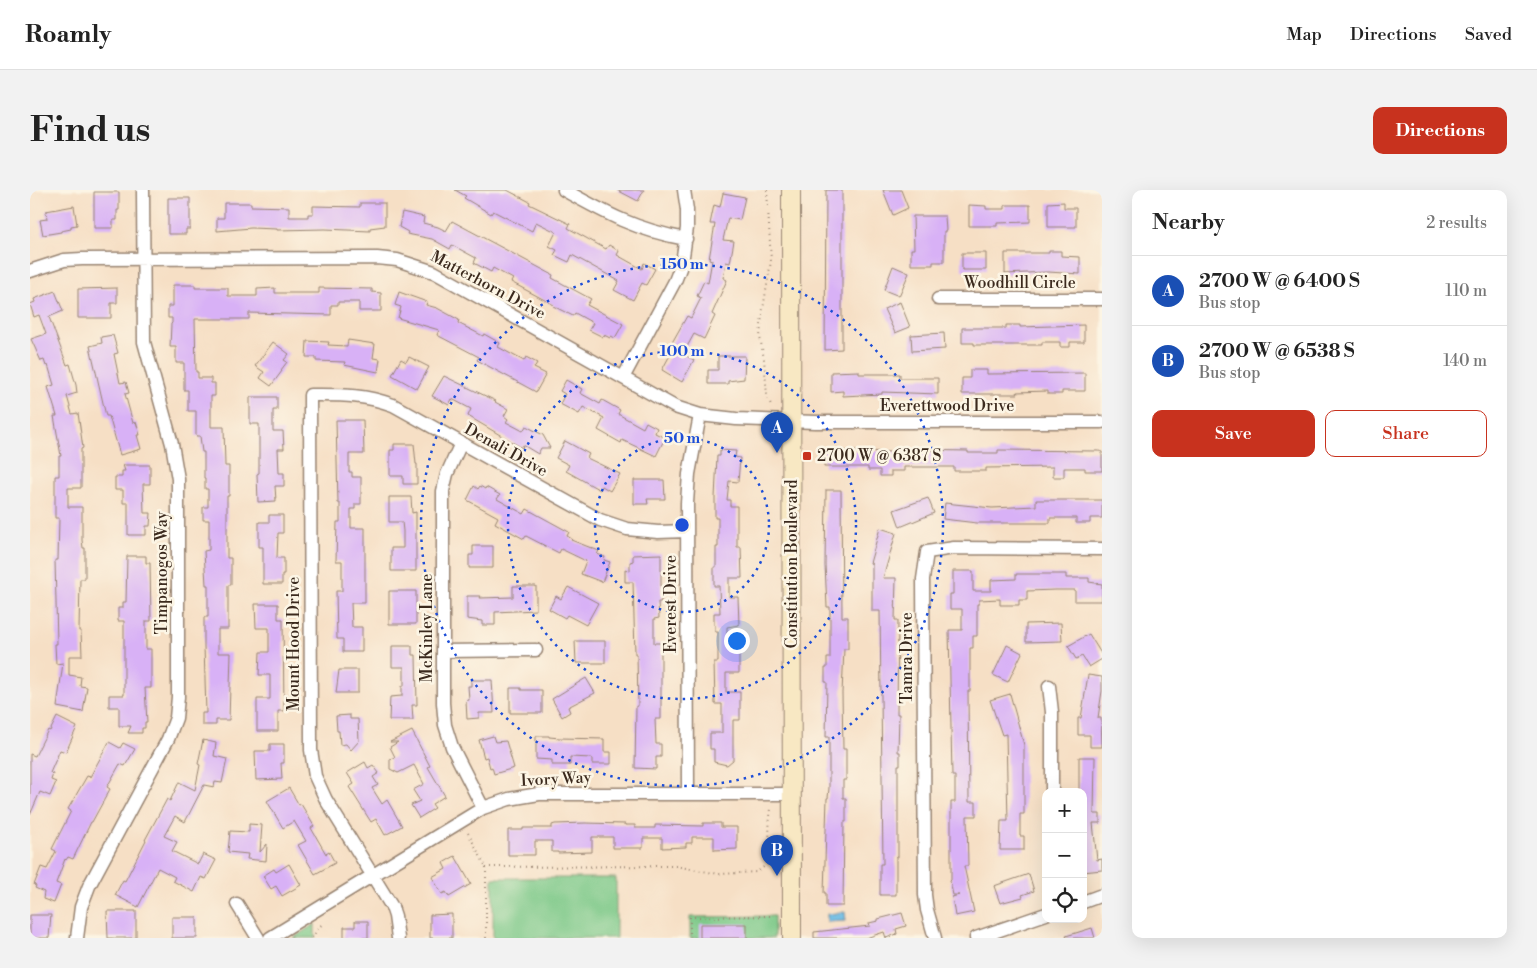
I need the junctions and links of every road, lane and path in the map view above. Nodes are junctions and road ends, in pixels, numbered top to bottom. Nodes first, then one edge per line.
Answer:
1 (143, 190) edge
2 (564, 190) edge
3 (684, 190) edge
4 (767, 190) edge
5 (791, 190) edge
6 (686, 239) junction
7 (143, 259) junction
8 (30, 271) edge
9 (938, 299) dead end
10 (1102, 299) edge
11 (623, 378) junction
12 (310, 395) joint
13 (771, 405) dead end
14 (700, 415) junction
15 (792, 421) junction
16 (1102, 422) edge
17 (460, 443) junction
18 (687, 531) junction
19 (1102, 549) edge
20 (536, 650) dead end
21 (444, 651) junction
22 (1049, 686) dead end
23 (1052, 788) edge
24 (688, 794) junction
25 (792, 794) junction
26 (483, 808) junction
27 (771, 809) dead end
28 (468, 832) dead end
29 (486, 867) junction
30 (372, 877) junction
31 (1102, 895) edge
32 (1087, 901) edge
33 (237, 904) dead end
34 (1042, 915) edge
35 (774, 916) dead end
36 (324, 924) dead end
37 (77, 938) edge
38 (258, 938) edge
39 (270, 938) edge
40 (312, 938) edge
41 (398, 938) edge
42 (486, 938) edge
43 (690, 938) edge
44 (792, 938) edge
45 (935, 938) edge
46 (976, 938) edge

1 - 7 street, Timpanogos Way
2 - 6 street
3 - 6 street
4 - 13 path
5 - 15 main road, Constitution Boulevard
6 - 11 street
7 - 8 street, Matterhorn Drive
7 - 11 street, Matterhorn Drive
7 - 37 street, Timpanogos Way
9 - 10 street, Woodhill Circle
11 - 14 street, Matterhorn Drive
12 - 17 street, Denali Drive
12 - 30 street, Mount Hood Drive
14 - 15 street, Matterhorn Drive
14 - 18 street, Everest Drive
15 - 16 street, Everettwood Drive
15 - 25 main road, Constitution Boulevard
17 - 18 street, Denali Drive
17 - 21 street, McKinley Lane
18 - 24 street, Everest Drive
19 - 45 street, Tamra Drive
20 - 21 street
21 - 26 street, McKinley Lane
22 - 23 street
24 - 25 street, Ivory Way
24 - 26 street, Ivory Way
25 - 44 main road, Constitution Boulevard
26 - 30 street, Ivory Way
27 - 29 path
28 - 29 path
29 - 42 path
30 - 39 street, Ivory Way
30 - 41 street, Mount Hood Drive
31 - 32 street
33 - 38 street
34 - 46 street
35 - 43 path
36 - 40 path

